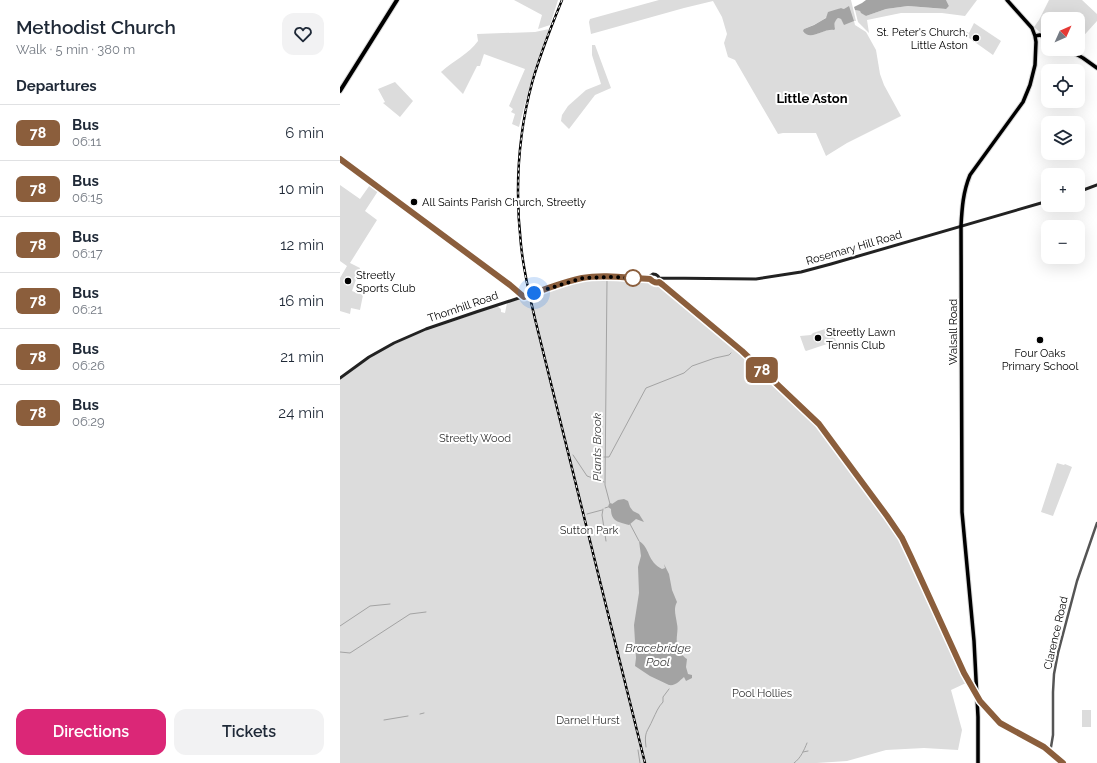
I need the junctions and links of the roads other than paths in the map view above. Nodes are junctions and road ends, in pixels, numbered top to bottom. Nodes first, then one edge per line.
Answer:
1 (397, 0) edge
2 (1007, 0) edge
3 (1035, 36) junction
4 (1041, 36) edge
5 (1079, 56) edge
6 (1097, 68) edge
7 (340, 91) edge
8 (340, 159) edge
9 (1097, 185) edge
10 (1085, 189) edge
11 (1041, 203) edge
12 (961, 226) junction
13 (650, 279) junction
14 (659, 280) junction
15 (525, 296) junction
16 (340, 378) edge
17 (1097, 523) edge
18 (974, 688) junction
19 (979, 701) junction
20 (1049, 751) junction
21 (978, 763) edge
22 (1063, 763) edge

1 - 7 highway
2 - 3 main road
3 - 4 main road
3 - 12 main road, Walsall Road
5 - 6 main road
8 - 15 main road
9 - 10 main road
11 - 12 main road, Rosemary Hill Road
12 - 14 main road, Rosemary Hill Road
12 - 18 main road, Walsall Road
13 - 14 main road
13 - 14 main road
13 - 15 main road, Thornhill Road, bridge
14 - 18 main road
15 - 16 main road, Thornhill Road
17 - 20 street, Clarence Road
18 - 19 main road, Walsall Road
19 - 20 main road
19 - 21 main road, Walsall Road
20 - 22 main road

